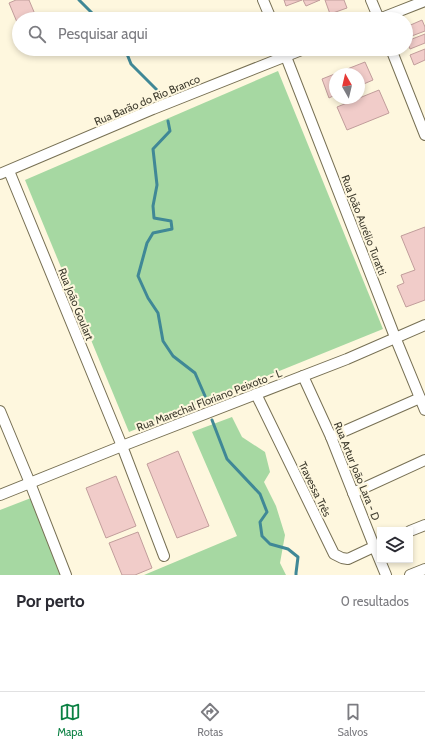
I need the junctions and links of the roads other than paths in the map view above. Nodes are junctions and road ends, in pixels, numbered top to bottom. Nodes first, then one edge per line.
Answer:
1 (263, 0) edge
2 (371, 0) edge
3 (425, 1) edge
4 (268, 12) edge
5 (376, 12) edge
6 (397, 12) edge
7 (277, 56) edge
8 (285, 56) edge
9 (394, 56) edge
10 (425, 135) edge
11 (4, 172) edge
12 (425, 325) edge
13 (395, 337) junction
14 (303, 376) junction
15 (256, 394) junction
16 (420, 398) junction
17 (0, 410) edge
18 (425, 410) edge
19 (331, 437) junction
20 (122, 446) junction
21 (425, 460) edge
22 (30, 483) junction
23 (353, 492) junction
24 (0, 495) edge
25 (425, 525) edge
26 (413, 530) edge
27 (377, 545) edge
28 (164, 556) dead end
29 (382, 563) edge
30 (425, 569) edge
31 (66, 575) edge
32 (386, 575) edge
33 (410, 575) edge

1 - 4 street
2 - 5 street
3 - 6 street
7 - 11 street, Rua Barão do Rio Branco
8 - 13 street, Rua João Aurélio Turatti
9 - 10 street
11 - 20 street, Rua João Goulart
12 - 13 street, Rua Marechal Floriano Peixoto - L
13 - 14 street, Rua Marechal Floriano Peixoto - L
13 - 16 street, Rua João Aurélio Turatti
14 - 15 street, Rua Marechal Floriano Peixoto - L
14 - 19 street, Rua Artur João Lara - D
15 - 20 street, Rua Marechal Floriano Peixoto - L
15 - 27 street, Travessa Três
16 - 18 street, Rua João Aurélio Turatti
16 - 19 street
17 - 22 street
19 - 23 street, Rua Artur João Lara - D
20 - 22 street, Rua Marechal Floriano Peixoto - L
20 - 28 street, Rua João Goulart
21 - 23 street
22 - 24 street, Rua Marechal Floriano Peixoto - L
22 - 31 street
23 - 27 street, Rua Artur João Lara - D
25 - 26 street
29 - 32 street, Rua Artur João Lara - D
30 - 33 street

